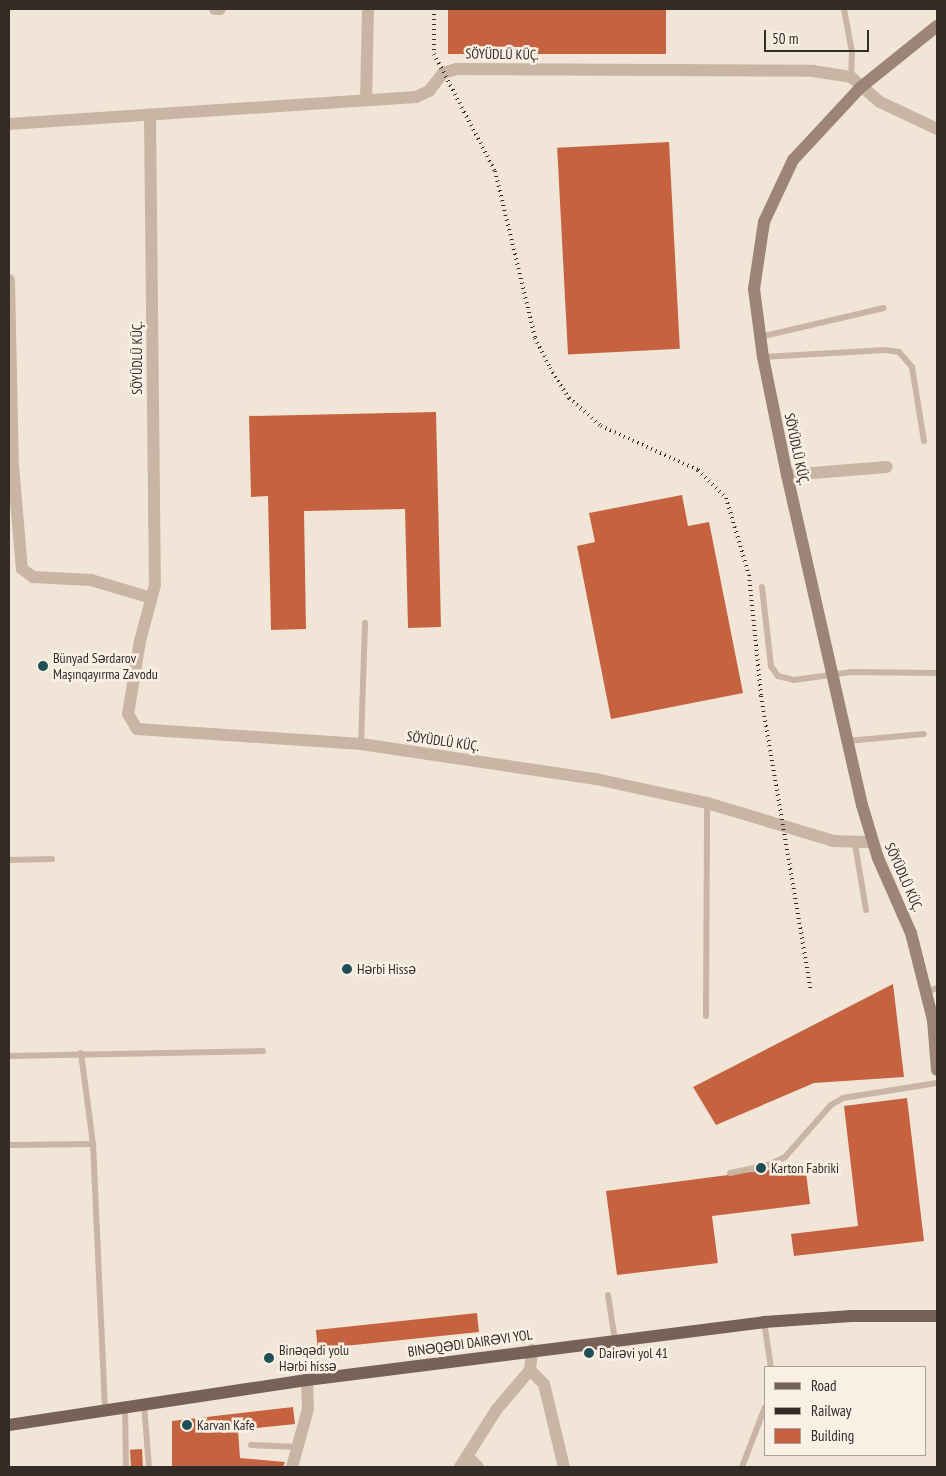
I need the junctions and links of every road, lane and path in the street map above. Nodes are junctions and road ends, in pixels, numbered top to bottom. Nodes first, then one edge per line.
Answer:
1 (215, 9) edge
2 (220, 9) edge
3 (368, 9) edge
4 (844, 9) edge
5 (937, 26) edge
6 (850, 77) junction
7 (860, 88) junction
8 (366, 99) junction
9 (150, 117) junction
10 (9, 124) edge
11 (937, 129) edge
12 (9, 280) edge
13 (884, 308) dead end
14 (759, 337) junction
15 (763, 357) junction
16 (924, 440) dead end
17 (887, 467) dead end
18 (787, 475) junction
19 (762, 587) dead end
20 (151, 598) junction
21 (365, 624) dead end
22 (937, 673) edge
23 (832, 674) junction
24 (924, 734) dead end
25 (847, 741) junction
26 (361, 744) junction
27 (706, 803) junction
28 (872, 842) junction
29 (855, 844) junction
30 (52, 859) dead end
31 (9, 860) edge
32 (866, 910) dead end
33 (932, 990) edge
34 (706, 1016) dead end
35 (263, 1051) dead end
36 (81, 1053) junction
37 (9, 1056) edge
38 (937, 1070) edge
39 (937, 1083) edge
40 (93, 1144) junction
41 (9, 1145) edge
42 (730, 1173) dead end
43 (608, 1295) dead end
44 (937, 1316) edge
45 (764, 1322) junction
46 (615, 1340) junction
47 (532, 1350) junction
48 (771, 1366) edge
49 (530, 1370) junction
50 (307, 1380) junction
51 (144, 1403) junction
52 (125, 1406) junction
53 (105, 1409) junction
54 (764, 1410) edge
55 (9, 1425) edge
56 (251, 1445) dead end
57 (298, 1447) junction
58 (464, 1462) edge
59 (126, 1467) edge
60 (149, 1467) edge
61 (292, 1467) edge
62 (478, 1467) edge
63 (564, 1467) edge
64 (742, 1467) edge

1 - 2 street
3 - 8 street
4 - 6 lane
5 - 7 street, SÖYÜDLÜ KÜÇ.
6 - 7 street
6 - 8 street, SÖYÜDLÜ KÜÇ.
7 - 11 street
7 - 14 street, SÖYÜDLÜ KÜÇ.
8 - 9 street, SÖYÜDLÜ KÜÇ.
9 - 10 street, SÖYÜDLÜ KÜÇ.
9 - 20 street, SÖYÜDLÜ KÜÇ.
12 - 20 street
13 - 14 lane
14 - 15 street, SÖYÜDLÜ KÜÇ.
15 - 16 lane
15 - 18 street, SÖYÜDLÜ KÜÇ.
17 - 18 street
18 - 23 street, SÖYÜDLÜ KÜÇ.
19 - 23 lane
20 - 26 street, SÖYÜDLÜ KÜÇ.
21 - 26 lane
22 - 23 lane
23 - 25 street, SÖYÜDLÜ KÜÇ.
24 - 25 lane
25 - 28 street, SÖYÜDLÜ KÜÇ.
26 - 27 street, SÖYÜDLÜ KÜÇ.
27 - 29 street, SÖYÜDLÜ KÜÇ.
27 - 34 lane
28 - 29 street, SÖYÜDLÜ KÜÇ.
28 - 33 street, SÖYÜDLÜ KÜÇ.
29 - 32 lane
30 - 31 lane
33 - 38 street, SÖYÜDLÜ KÜÇ.
35 - 36 lane
36 - 37 lane
36 - 40 lane
39 - 42 lane
40 - 41 lane
40 - 53 lane
43 - 46 lane
44 - 45 main road, BINƏQƏDI DAIRƏVI YOL
45 - 46 main road, BINƏQƏDI DAIRƏVI YOL
45 - 48 lane
46 - 47 main road, BINƏQƏDI DAIRƏVI YOL
47 - 49 street
47 - 50 main road, BINƏQƏDI DAIRƏVI YOL
49 - 58 street
49 - 63 street
50 - 51 main road, BINƏQƏDI DAIRƏVI YOL
50 - 57 street
51 - 52 main road, BINƏQƏDI DAIRƏVI YOL
51 - 60 lane
52 - 53 main road, BINƏQƏDI DAIRƏVI YOL
52 - 59 lane
53 - 55 main road, BINƏQƏDI DAIRƏVI YOL
54 - 64 lane
56 - 57 lane
57 - 61 street
58 - 62 street

